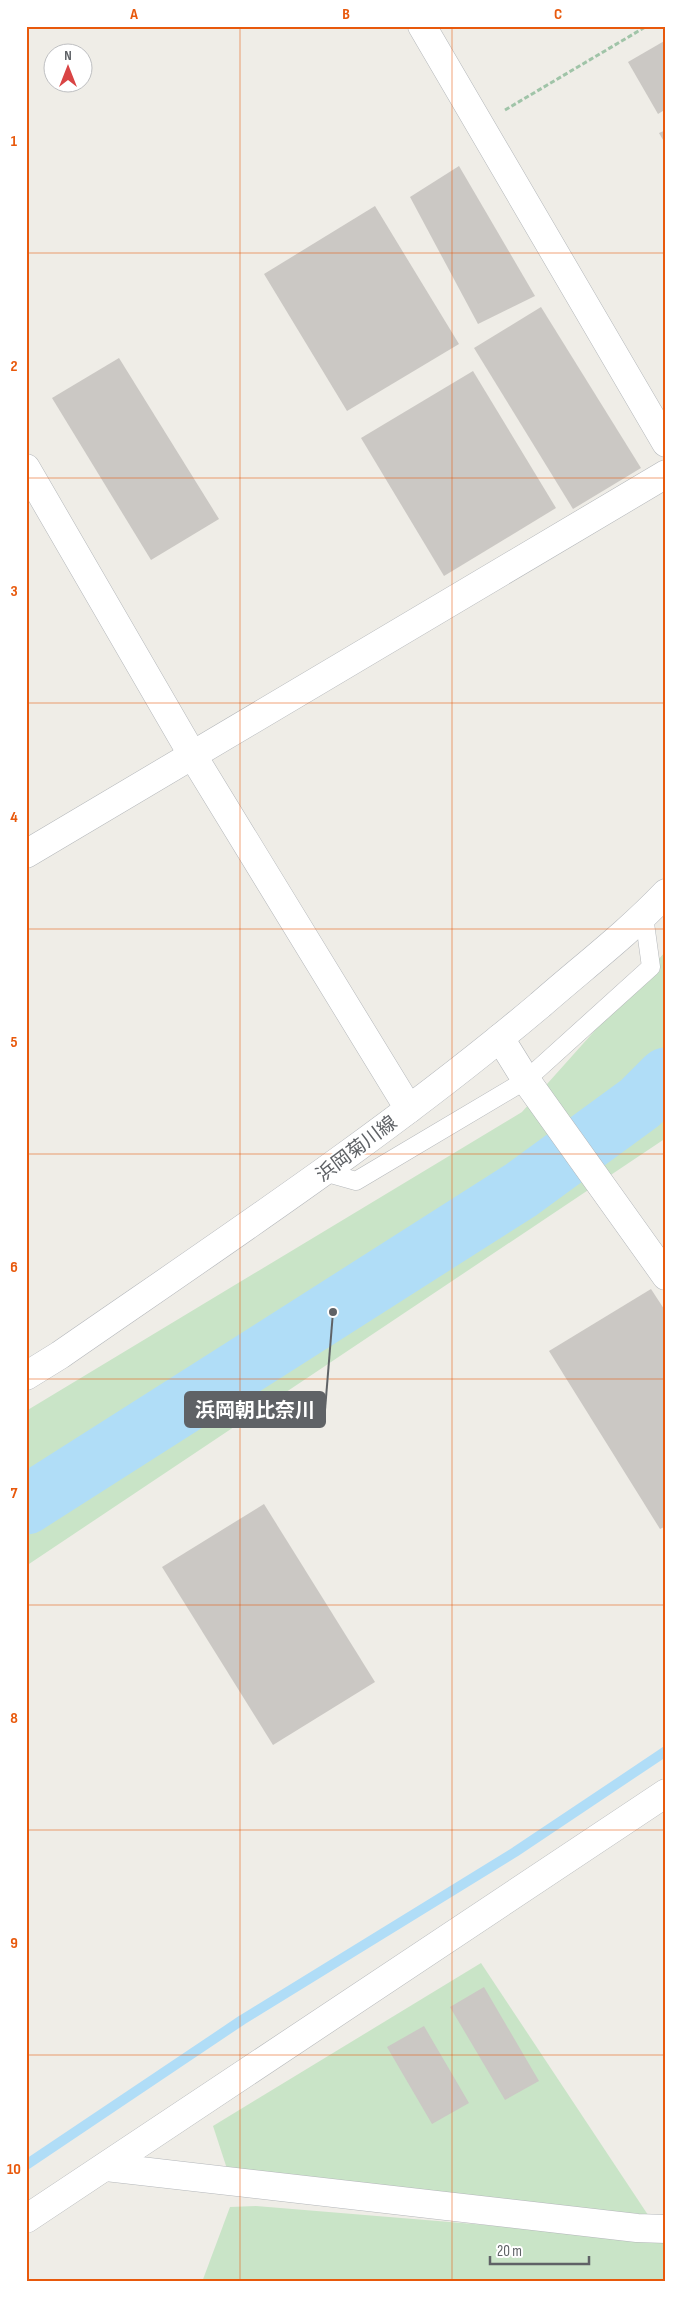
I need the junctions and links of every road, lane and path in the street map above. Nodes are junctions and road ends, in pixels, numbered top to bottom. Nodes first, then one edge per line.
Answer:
1 (422, 26) edge
2 (647, 26) edge
3 (481, 125) junction
4 (666, 443) edge
5 (26, 468) edge
6 (666, 474) edge
7 (193, 756) junction
8 (26, 854) edge
9 (666, 893) edge
10 (644, 916) junction
11 (500, 1038) junction
12 (526, 1080) junction
13 (409, 1109) junction
14 (324, 1172) junction
15 (666, 1276) edge
16 (26, 1376) edge
17 (666, 1792) edge
18 (106, 2167) junction
19 (26, 2219) edge
20 (666, 2229) edge

1 - 3 street
2 - 3 path
3 - 4 street
5 - 7 street
6 - 7 street
7 - 8 street
7 - 13 street
9 - 10 street, 浜岡菊川線
10 - 11 street, 浜岡菊川線
10 - 12 lane
11 - 12 street
11 - 13 street, 浜岡菊川線
12 - 14 lane
12 - 15 street
13 - 14 street, 浜岡菊川線
14 - 16 street, 浜岡菊川線
17 - 18 street
18 - 19 street
18 - 20 street

